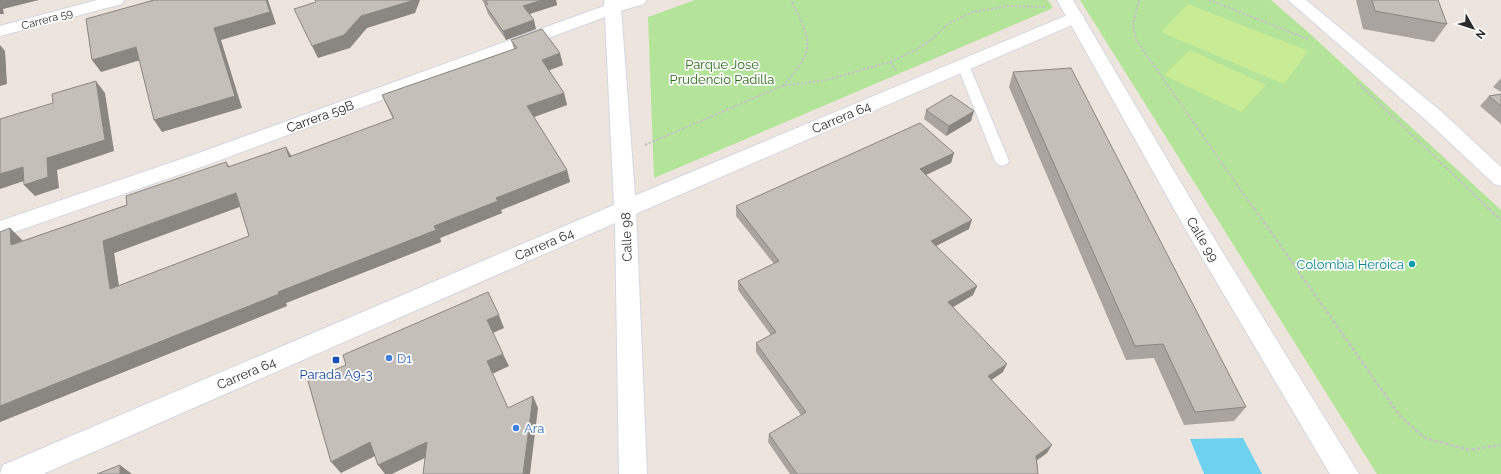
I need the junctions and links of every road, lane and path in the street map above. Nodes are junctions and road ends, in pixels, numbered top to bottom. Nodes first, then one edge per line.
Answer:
1 (116, 0) edge
2 (638, 0) edge
3 (791, 0) edge
4 (1140, 0) edge
5 (1209, 0) edge
6 (1296, 0) edge
7 (613, 4) edge
8 (1070, 9) edge
9 (0, 31) edge
10 (1312, 42) dead end
11 (963, 65) junction
12 (1355, 80) dead end
13 (782, 86) junction
14 (622, 154) junction
15 (1002, 161) dead end
16 (1501, 179) edge
17 (625, 209) junction
18 (1501, 220) edge
19 (0, 229) edge
20 (1501, 445) edge
21 (13, 474) edge
22 (633, 474) edge
23 (1345, 474) edge

1 - 9 street, Carrera 59
2 - 7 street, Carrera 59B
3 - 13 path
4 - 20 path
5 - 10 path
6 - 16 street
7 - 14 street, Calle 98
7 - 19 street, Carrera 59B
8 - 11 street, Carrera 64
8 - 13 path
8 - 23 street, Calle 99
11 - 15 lane
11 - 17 street, Carrera 64
12 - 18 path
13 - 14 path
14 - 17 street, Calle 98
17 - 21 street, Carrera 64
17 - 22 street, Calle 98

